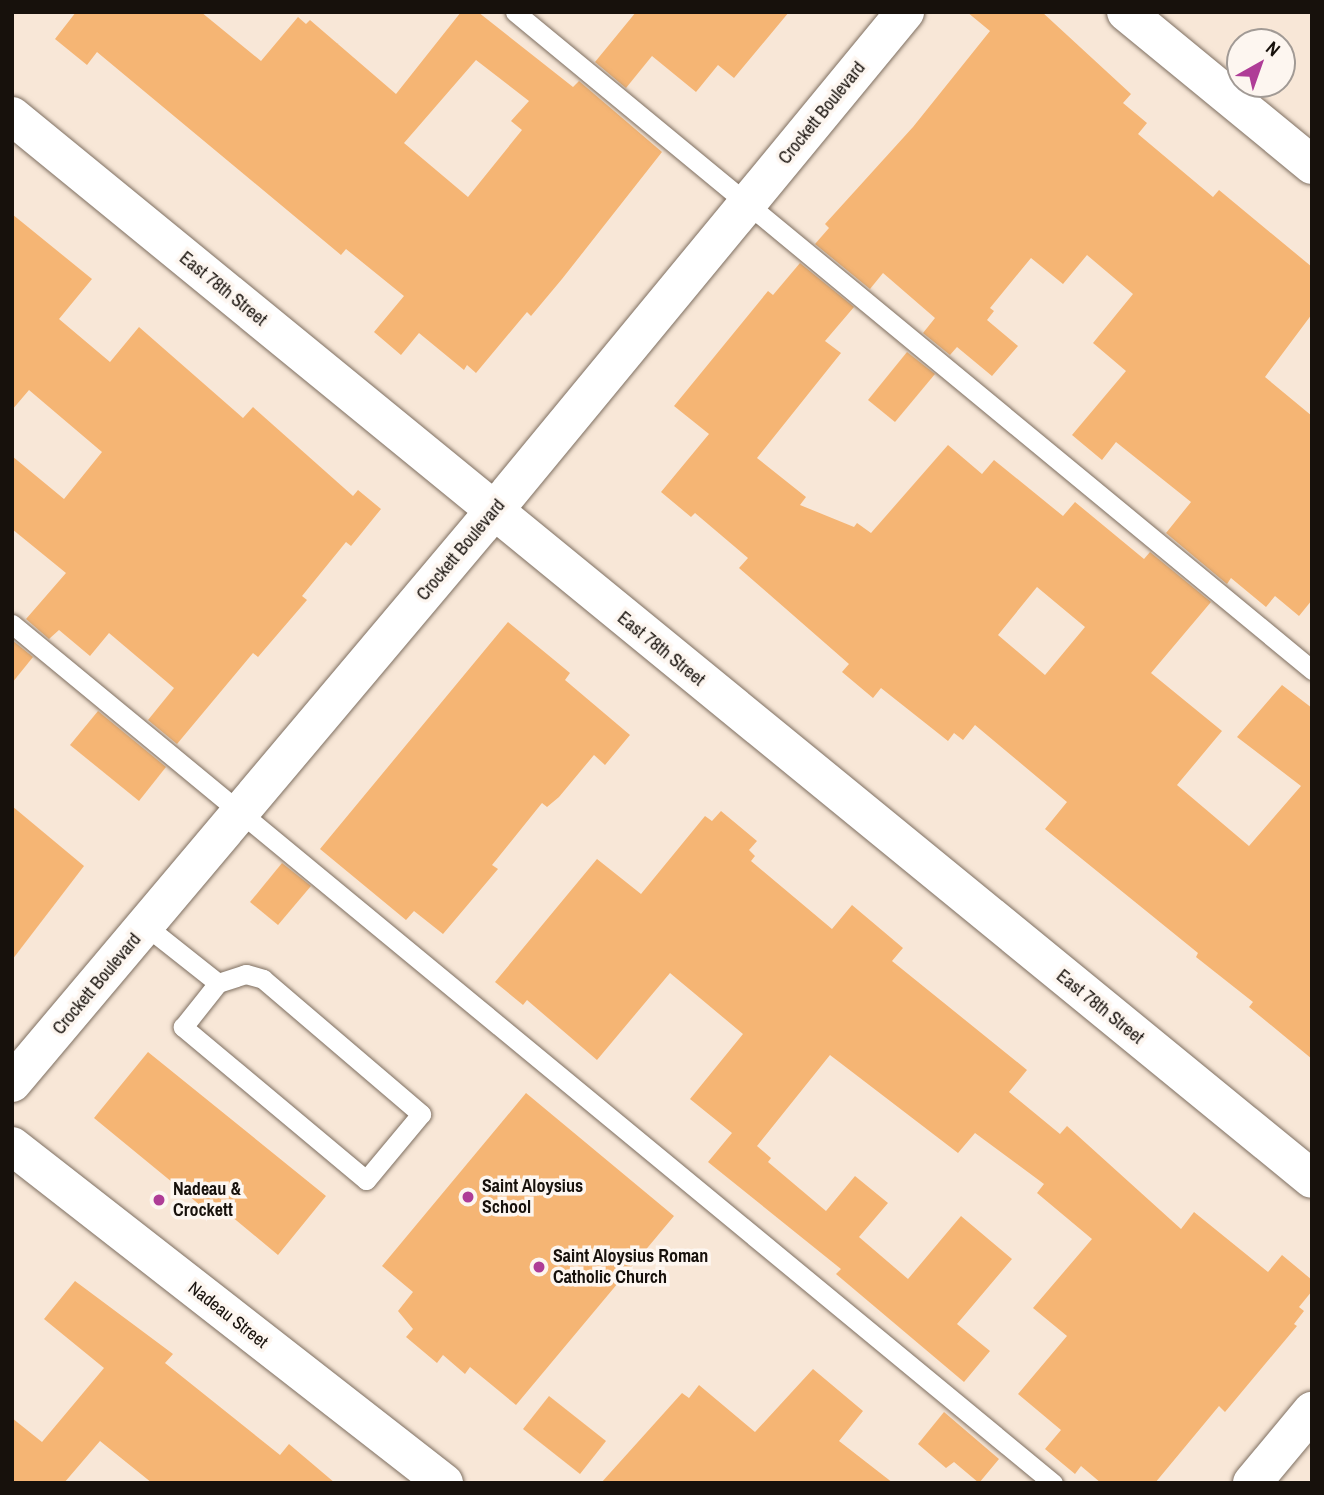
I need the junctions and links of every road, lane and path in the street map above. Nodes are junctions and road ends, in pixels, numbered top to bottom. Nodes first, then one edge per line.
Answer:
1 (515, 12) edge
2 (905, 12) edge
3 (1126, 12) edge
4 (12, 116) edge
5 (1312, 165) edge
6 (748, 204) junction
7 (493, 512) junction
8 (12, 624) edge
9 (1312, 670) edge
10 (241, 812) junction
11 (146, 926) junction
12 (218, 983) junction
13 (12, 1083) edge
14 (12, 1146) edge
15 (1312, 1179) edge
16 (1312, 1411) edge
17 (423, 1477) edge
18 (1053, 1483) edge
19 (1252, 1483) edge

1 - 6 lane
2 - 6 street, Crockett Boulevard
3 - 5 street
4 - 7 street, East 78th Street
6 - 7 street, Crockett Boulevard
6 - 9 lane
7 - 10 street, Crockett Boulevard
7 - 15 street, East 78th Street
8 - 10 lane
10 - 11 street, Crockett Boulevard
10 - 18 lane
11 - 12 lane
11 - 13 street, Crockett Boulevard
12 - 12 lane
14 - 17 street, Nadeau Street
16 - 19 street

